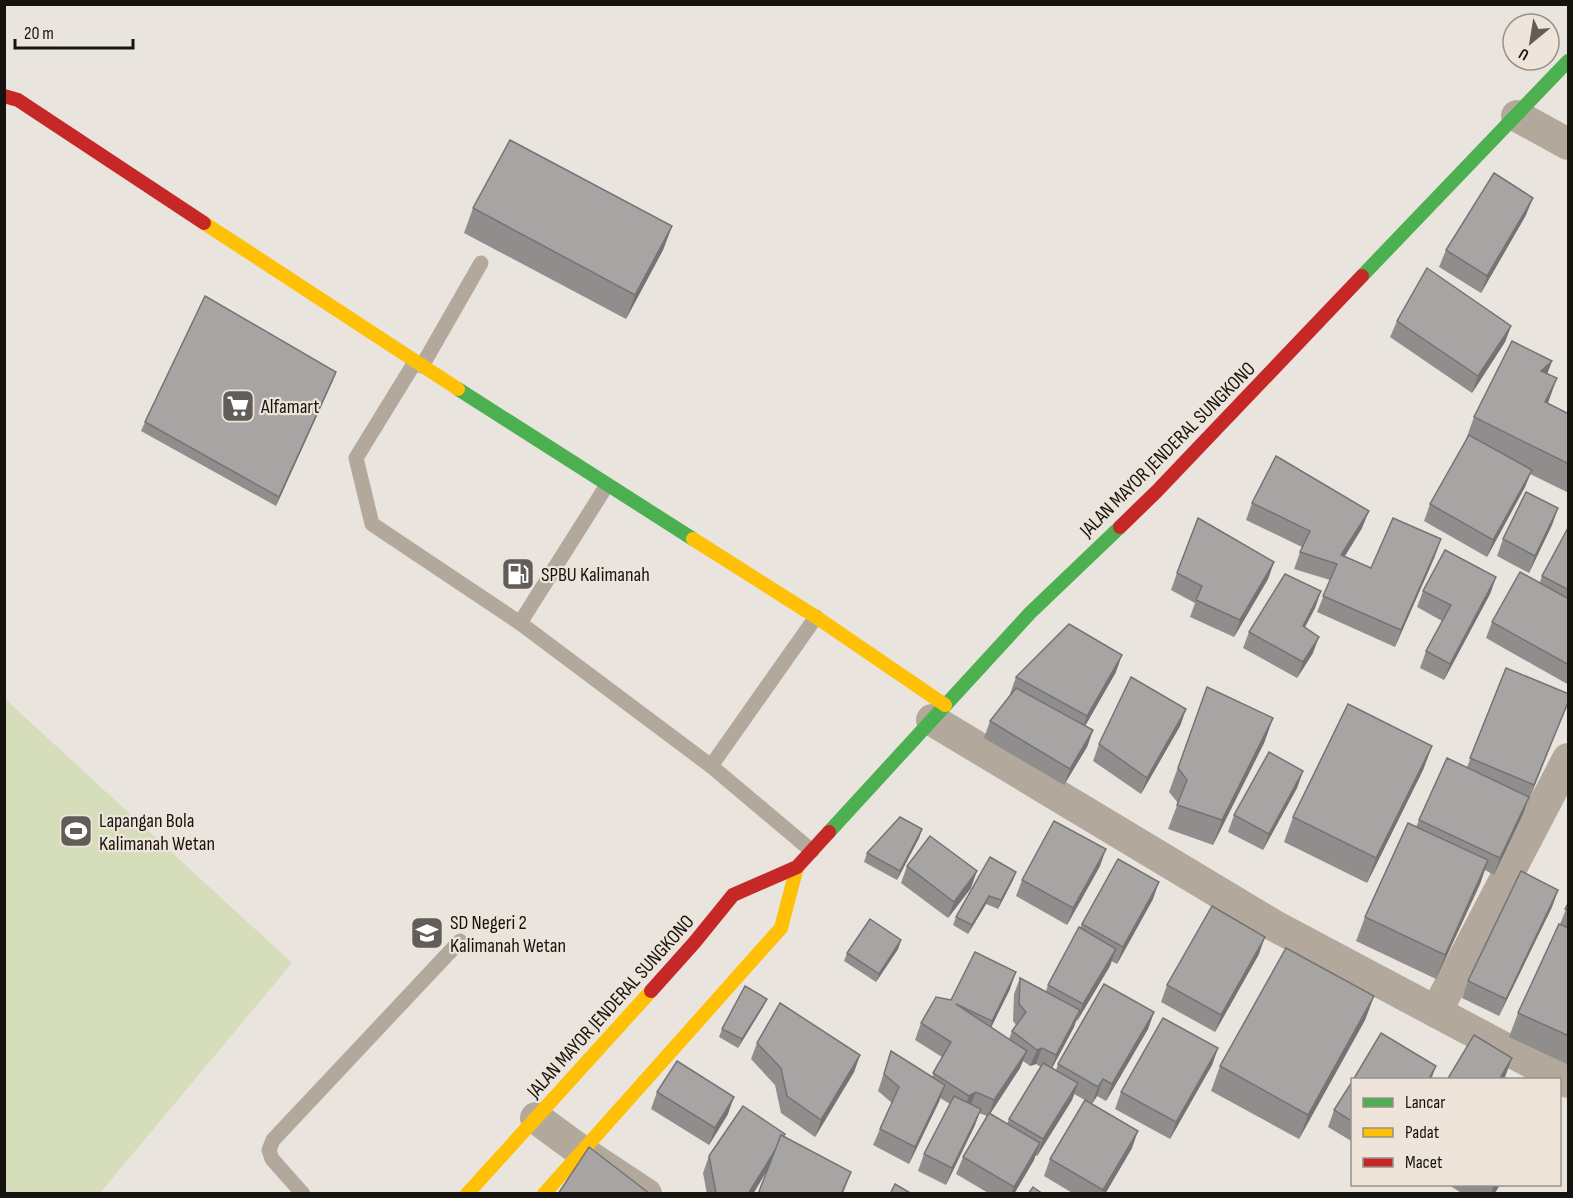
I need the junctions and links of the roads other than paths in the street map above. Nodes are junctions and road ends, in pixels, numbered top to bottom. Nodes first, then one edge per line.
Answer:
1 (1569, 61) edge
2 (4, 96) edge
3 (1517, 116) junction
4 (1569, 144) edge
5 (481, 263) dead end
6 (419, 364) junction
7 (607, 485) junction
8 (816, 617) junction
9 (520, 623) junction
10 (939, 712) junction
11 (1569, 759) edge
12 (711, 766) junction
13 (812, 851) junction
14 (797, 867) junction
15 (460, 941) dead end
16 (1436, 1012) junction
17 (1569, 1082) edge
18 (536, 1118) junction
19 (581, 1151) junction
20 (303, 1194) edge
21 (467, 1194) edge
22 (544, 1194) edge
23 (646, 1194) edge

1 - 3 main road, JALAN MAYOR JENDERAL SUNGKONO
2 - 6 main road
3 - 4 street
3 - 10 main road, JALAN MAYOR JENDERAL SUNGKONO
5 - 6 lane
6 - 7 main road
6 - 9 lane
7 - 8 main road
7 - 9 lane
8 - 10 main road
8 - 12 lane
9 - 12 lane
10 - 13 main road, JALAN MAYOR JENDERAL SUNGKONO
10 - 16 street
11 - 16 street
12 - 13 lane
13 - 14 main road, JALAN MAYOR JENDERAL SUNGKONO
14 - 18 main road, JALAN MAYOR JENDERAL SUNGKONO
14 - 19 main road, JALAN MAYOR JENDERAL SUNGKONO
15 - 20 lane
16 - 17 street
18 - 19 street
18 - 21 main road, JALAN MAYOR JENDERAL SUNGKONO
19 - 22 main road, JALAN MAYOR JENDERAL SUNGKONO
19 - 23 street

